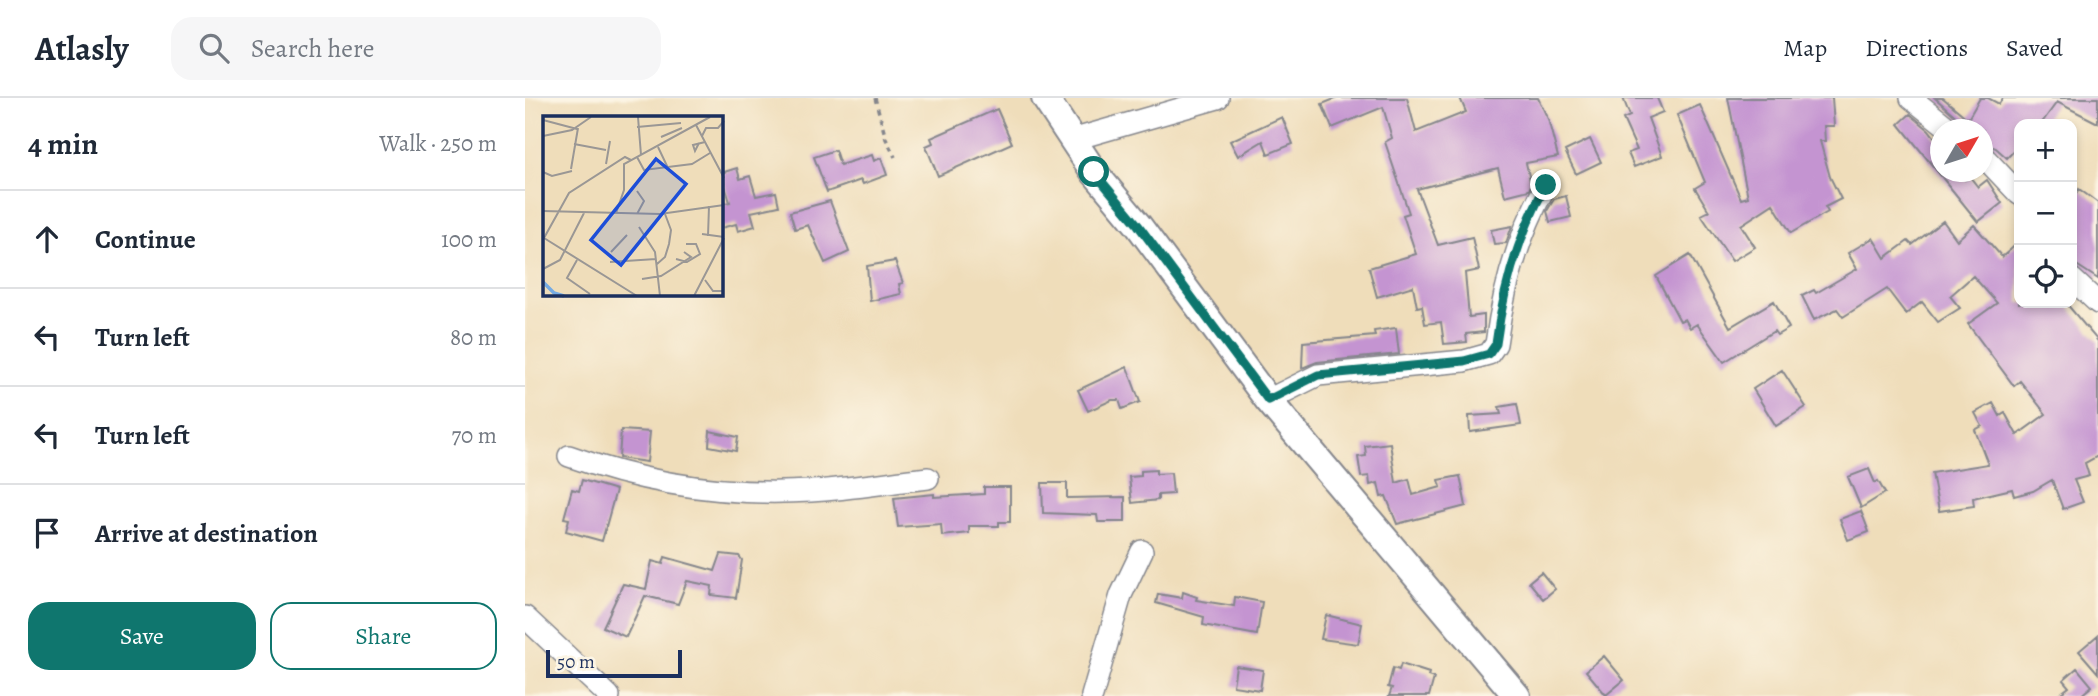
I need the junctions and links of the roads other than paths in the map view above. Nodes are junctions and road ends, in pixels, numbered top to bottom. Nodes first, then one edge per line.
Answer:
1 (1045, 98) edge
2 (1218, 98) edge
3 (1911, 98) edge
4 (1937, 119) edge
5 (1075, 139) junction
6 (1993, 167) edge
7 (1546, 185) dead end
8 (2014, 189) edge
9 (2077, 284) edge
10 (2098, 303) edge
11 (1268, 400) junction
12 (569, 456) dead end
13 (928, 478) dead end
14 (1142, 551) dead end
15 (525, 617) edge
16 (609, 696) edge
17 (1092, 696) edge
18 (1517, 696) edge

1 - 5 street
2 - 5 street
3 - 4 street
5 - 11 street
6 - 8 street
7 - 11 street
9 - 10 street
11 - 18 street
12 - 13 street
14 - 17 street
15 - 16 street

